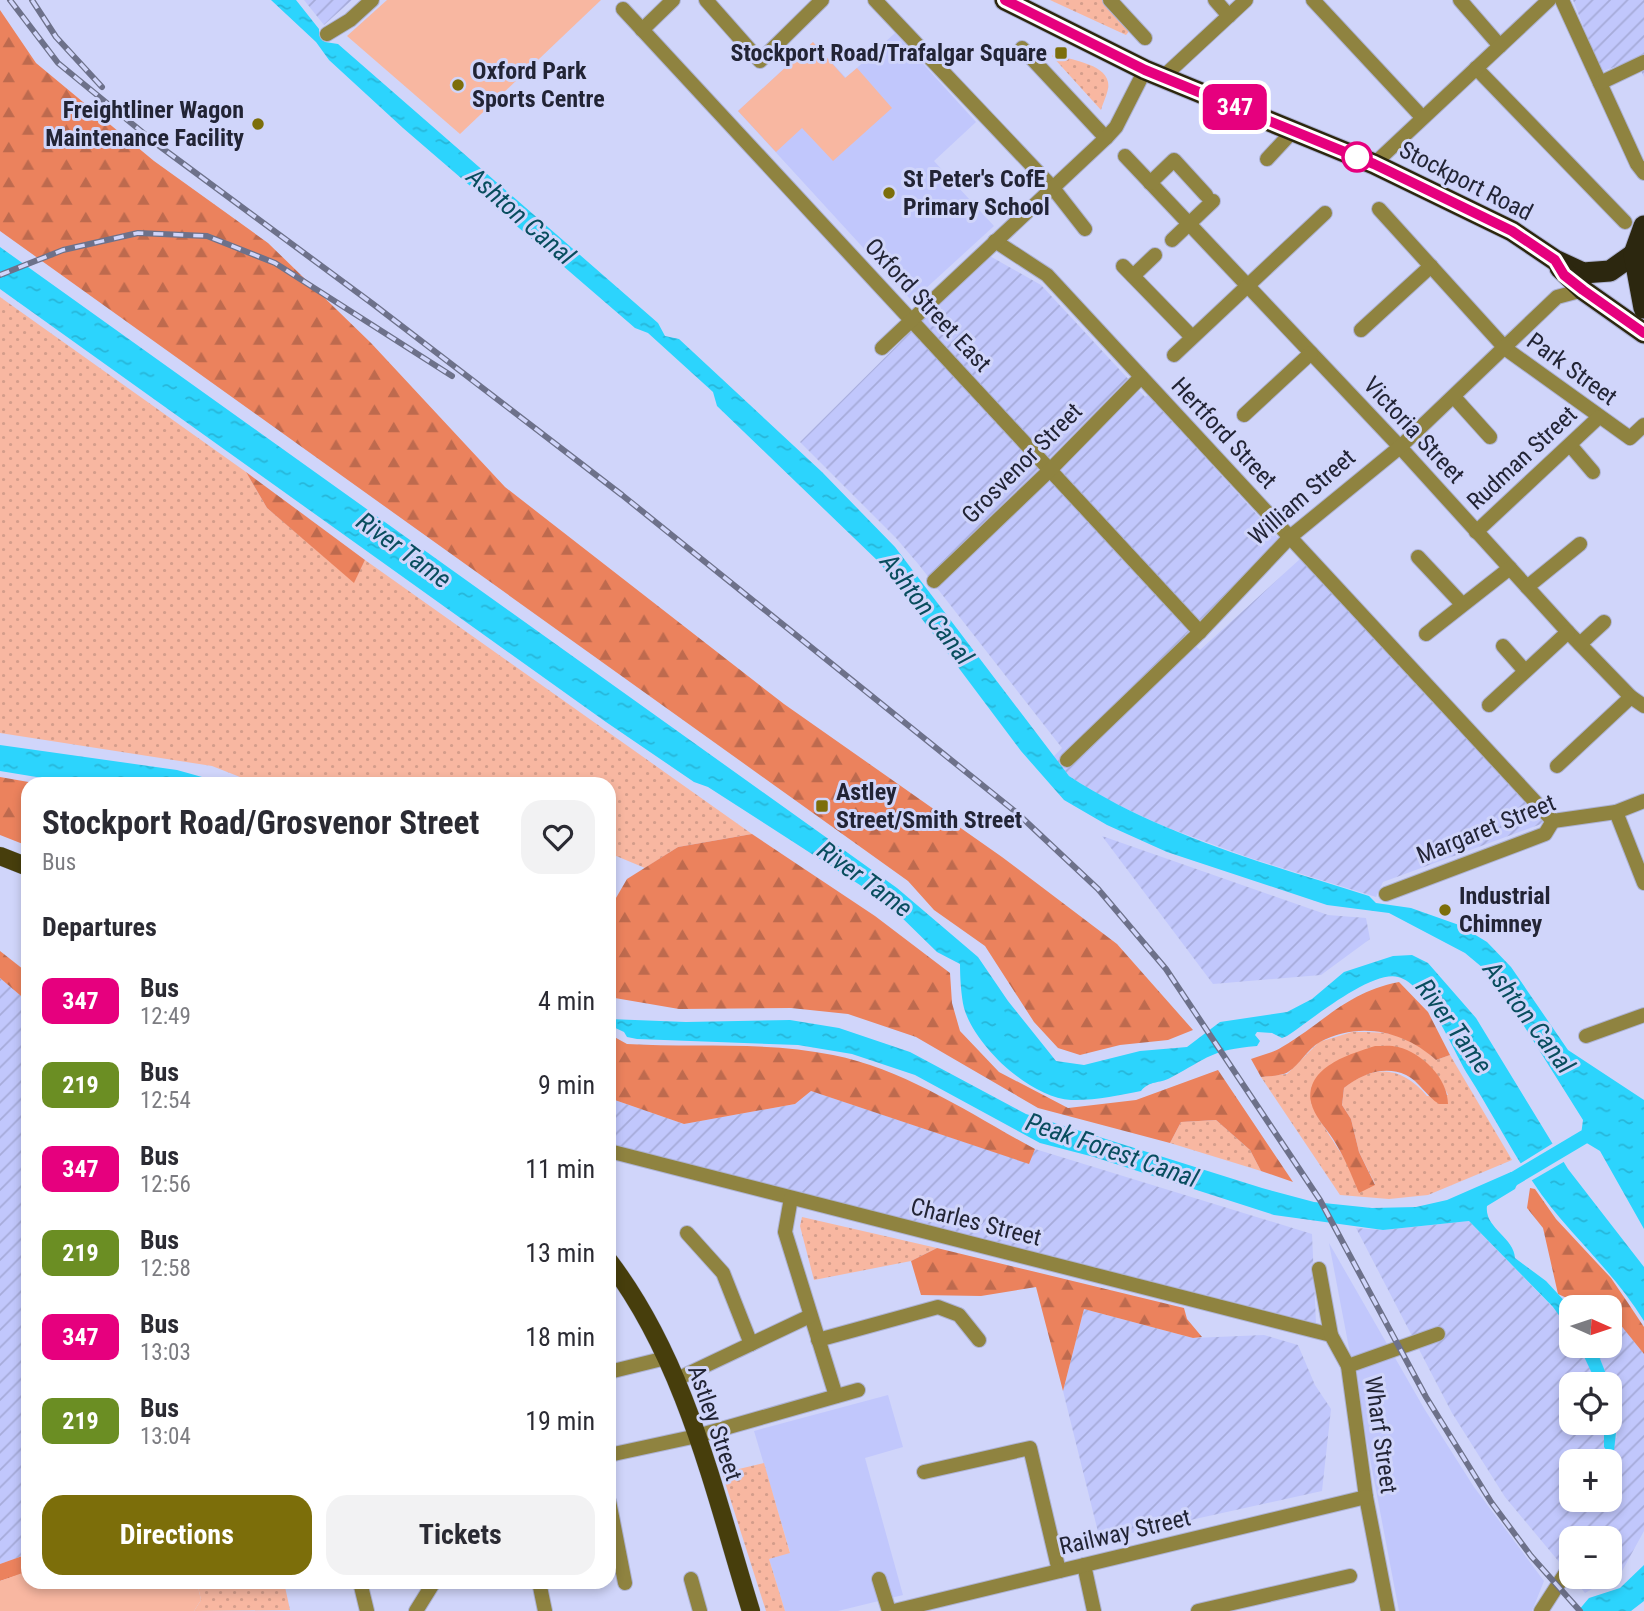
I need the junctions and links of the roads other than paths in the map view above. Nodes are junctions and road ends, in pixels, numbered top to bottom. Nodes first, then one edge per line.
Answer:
1 (373, 0) edge
2 (673, 0) edge
3 (706, 0) edge
4 (822, 0) edge
5 (875, 0) edge
6 (1005, 0) edge
7 (1110, 0) edge
8 (1215, 0) edge
9 (1246, 0) edge
10 (1313, 0) edge
11 (1460, 0) edge
12 (1549, 0) edge
13 (1562, 0) edge
14 (623, 9) dead end
15 (1229, 16) junction
16 (642, 30) junction
17 (327, 34) dead end
18 (1145, 38) dead end
19 (1500, 46) junction
20 (1022, 48) dead end
21 (1644, 62) edge
22 (1476, 68) junction
23 (1154, 74) junction
24 (1600, 83) junction
25 (1422, 116) junction
26 (1293, 131) junction
27 (1106, 138) junction
28 (1125, 156) dead end
29 (1267, 159) dead end
30 (1374, 164) junction
31 (1644, 173) edge
32 (1150, 183) junction
33 (1053, 188) junction
34 (1379, 209) dead end
35 (1325, 213) dead end
36 (1188, 224) junction
37 (1634, 224) edge
38 (1085, 229) dead end
39 (1171, 240) dead end
40 (995, 241) junction
41 (1634, 254) junction
42 (1155, 256) dead end
43 (1555, 260) junction
44 (1431, 266) junction
45 (1246, 286) junction
46 (1583, 290) junction
47 (1644, 309) edge
48 (910, 320) junction
49 (1361, 330) dead end
50 (1644, 333) edge
51 (1192, 337) junction
52 (882, 348) dead end
53 (1506, 349) junction
54 (1311, 353) junction
55 (1174, 355) dead end
56 (1141, 377) junction
57 (1454, 397) junction
58 (1244, 415) dead end
59 (1599, 417) junction
60 (1644, 425) edge
61 (1490, 437) dead end
62 (1570, 445) junction
63 (1400, 447) junction
64 (1051, 469) junction
65 (1593, 472) dead end
66 (1476, 532) junction
67 (1290, 537) junction
68 (1580, 544) dead end
69 (1418, 557) dead end
70 (1510, 568) junction
71 (934, 581) dead end
72 (1527, 587) junction
73 (1462, 604) junction
74 (1604, 622) dead end
75 (1200, 632) junction
76 (1568, 632) junction
77 (1426, 634) dead end
78 (1580, 645) junction
79 (1503, 646) dead end
80 (1525, 671) junction
81 (1640, 702) edge
82 (1489, 705) dead end
83 (1067, 760) dead end
84 (1557, 766) dead end
85 (1644, 801) edge
86 (1616, 812) junction
87 (1553, 821) junction
88 (0, 856) edge
89 (21, 864) edge
90 (1644, 883) edge
91 (1386, 894) dead end
92 (1644, 1015) edge
93 (1586, 1036) dead end
94 (616, 1154) edge
95 (791, 1198) junction
96 (687, 1233) dead end
97 (1318, 1269) dead end
98 (616, 1270) edge
99 (810, 1316) junction
100 (1438, 1334) dead end
101 (1331, 1335) junction
102 (818, 1340) junction
103 (979, 1340) dead end
104 (751, 1344) junction
105 (666, 1358) junction
106 (1348, 1366) junction
107 (616, 1370) edge
108 (675, 1380) junction
109 (858, 1390) dead end
110 (836, 1396) junction
111 (697, 1436) junction
112 (616, 1453) edge
113 (924, 1472) dead end
114 (1366, 1497) junction
115 (616, 1537) edge
116 (1084, 1566) junction
117 (1059, 1571) junction
118 (1350, 1576) dead end
119 (691, 1579) dead end
120 (879, 1579) dead end
121 (625, 1583) dead end
122 (1559, 1583) edge
123 (362, 1589) edge
124 (430, 1589) edge
125 (540, 1589) edge
126 (367, 1611) edge
127 (416, 1611) edge
128 (545, 1611) edge
129 (701, 1611) edge
130 (751, 1611) edge
131 (889, 1611) edge
132 (894, 1611) edge
133 (1094, 1611) edge
134 (1198, 1611) edge
135 (1388, 1611) edge
136 (1541, 1611) edge

1 - 17 street
2 - 16 street
3 - 4 street
5 - 33 street
6 - 23 highway, Stockport Road
7 - 18 street
8 - 15 street
9 - 15 street
10 - 25 street
11 - 19 street
12 - 19 street
13 - 24 street
14 - 16 street, Oxford Street East
15 - 23 street
16 - 48 street, Oxford Street East
19 - 22 street
20 - 27 street
21 - 24 street
22 - 25 street
22 - 37 street
23 - 26 highway, Stockport Road
23 - 27 street
24 - 31 street
25 - 30 street
26 - 29 street
26 - 30 highway, Stockport Road
27 - 33 street
28 - 32 street, Victoria Street
30 - 43 highway, Stockport Road
32 - 36 street, Victoria Street
32 - 36 street
33 - 38 street
33 - 40 street
34 - 44 street, Park Street
35 - 45 street
36 - 39 street
36 - 45 street, Victoria Street
37 - 41 highway
40 - 48 street
40 - 56 street, Hertford Street
41 - 43 highway, Stockport Road
41 - 47 highway
42 - 51 street
43 - 46 highway, Stockport Road
44 - 49 street
44 - 53 street, Park Street
45 - 51 street
45 - 54 street, Victoria Street
46 - 50 highway, Stockport Road
46 - 53 street, William Street
48 - 52 street
48 - 64 street, Oxford Street East
51 - 55 street
53 - 57 street, William Street
53 - 59 street, Park Street
54 - 58 street
54 - 63 street, Victoria Street
56 - 64 street, Grosvenor Street
56 - 67 street, Hertford Street
57 - 61 street
57 - 63 street, William Street
59 - 60 street, Park Street
59 - 62 street, Rudman Street
62 - 65 street
62 - 66 street, Rudman Street
63 - 66 street, Victoria Street
63 - 67 street, William Street
64 - 71 street, Grosvenor Street
64 - 75 street, Oxford Street East
66 - 70 street, Victoria Street
67 - 75 street, William Street
67 - 87 street, Hertford Street
68 - 72 street
69 - 73 street
70 - 72 street, Victoria Street
70 - 73 street
72 - 76 street, Victoria Street
73 - 77 street
74 - 78 street
75 - 83 street, William Street
76 - 78 street, Victoria Street
76 - 80 street
78 - 81 street, Victoria Street
79 - 80 street
80 - 82 street
81 - 84 street
85 - 86 street, Margaret Street
86 - 87 street, Margaret Street
86 - 90 street
87 - 91 street, Margaret Street
88 - 89 main road
92 - 93 street
94 - 95 street, Charles Street
95 - 99 street
95 - 101 street, Charles Street
96 - 104 street
97 - 101 street, Wharf Street
98 - 105 main road, Astley Street
99 - 102 street
99 - 104 street
100 - 106 street
101 - 106 street, Wharf Street
102 - 103 street
102 - 110 street
104 - 108 street
105 - 107 street
105 - 108 main road, Astley Street
106 - 114 street, Wharf Street
108 - 111 main road, Astley Street
109 - 110 street
110 - 111 street
111 - 112 street
111 - 130 main road, Astley Street
113 - 117 street
114 - 116 street, Railway Street
114 - 135 street, Wharf Street
115 - 121 street
116 - 117 street, Railway Street
116 - 133 street
117 - 132 street, Railway Street
118 - 134 street
119 - 129 street
120 - 131 street
122 - 136 street
123 - 126 street
124 - 127 street
125 - 128 street

